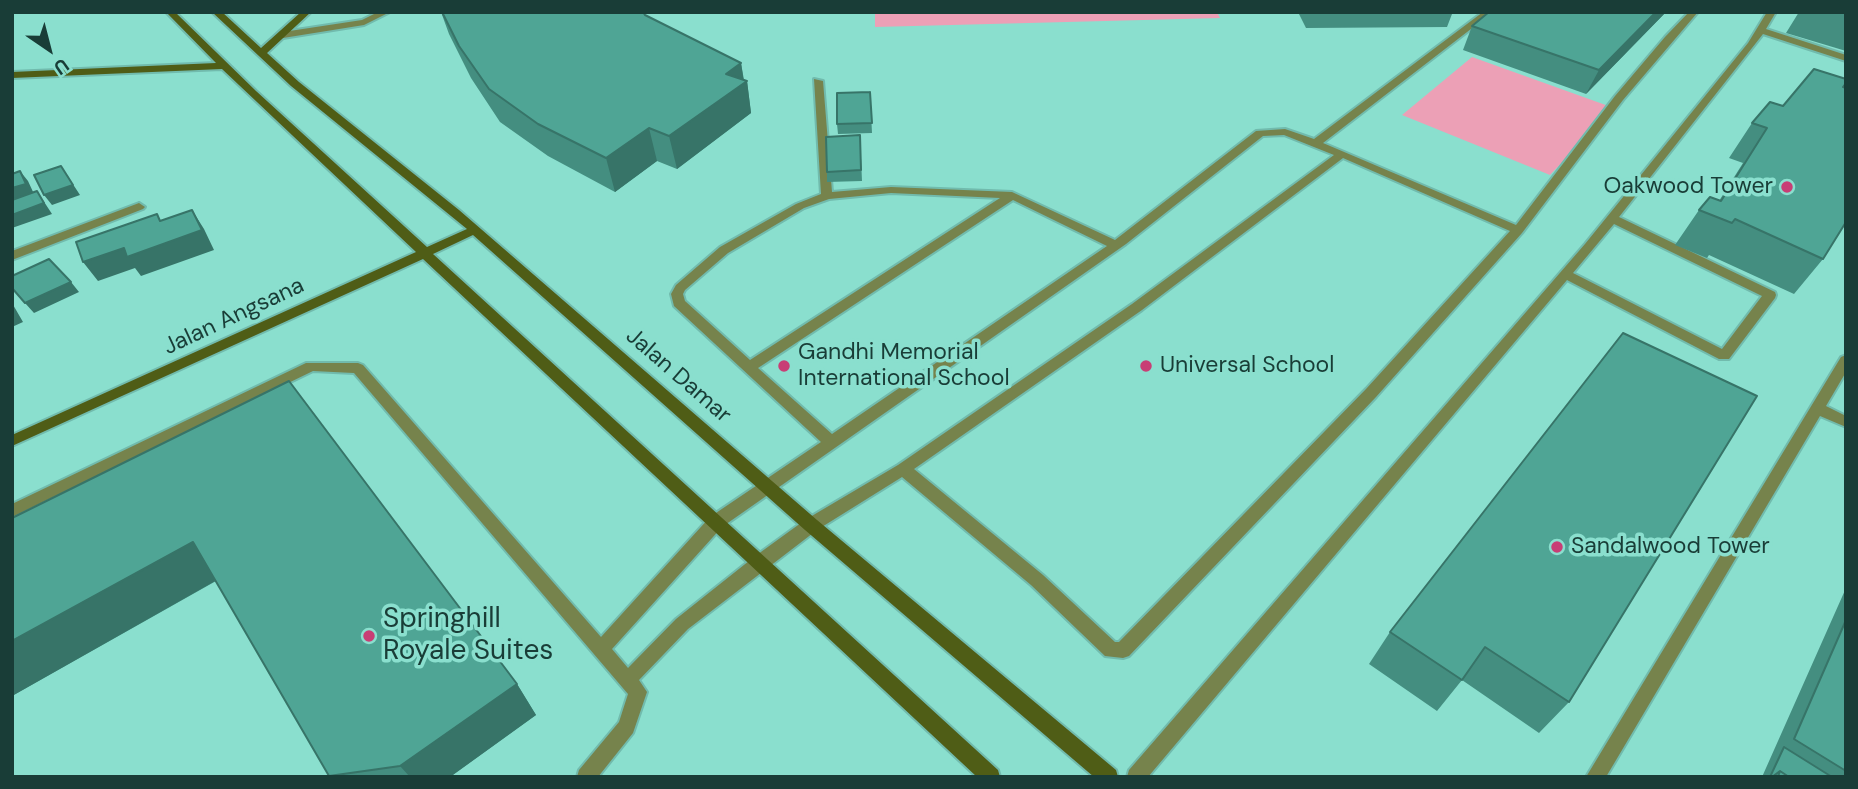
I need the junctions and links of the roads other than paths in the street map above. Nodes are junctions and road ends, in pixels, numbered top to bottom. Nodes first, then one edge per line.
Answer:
1 (170, 12) edge
2 (216, 12) edge
3 (307, 12) edge
4 (386, 12) edge
5 (1489, 12) edge
6 (1694, 12) edge
7 (1772, 12) edge
8 (1760, 30) junction
9 (283, 34) junction
10 (260, 54) junction
11 (1846, 58) edge
12 (224, 66) junction
13 (12, 75) edge
14 (818, 81) dead end
15 (1317, 144) junction
16 (1342, 154) junction
17 (1012, 195) junction
18 (827, 196) junction
19 (139, 207) dead end
20 (1611, 218) junction
21 (1518, 230) junction
22 (473, 231) junction
23 (1115, 245) junction
24 (425, 253) junction
25 (12, 256) edge
26 (1565, 274) junction
27 (1846, 360) edge
28 (749, 367) junction
29 (1817, 408) junction
30 (1846, 422) edge
31 (12, 441) edge
32 (831, 442) junction
33 (903, 469) junction
34 (768, 487) junction
35 (12, 511) edge
36 (716, 522) junction
37 (811, 525) junction
38 (760, 562) junction
39 (602, 648) junction
40 (628, 680) junction
41 (586, 777) edge
42 (991, 777) edge
43 (1109, 777) edge
44 (1136, 777) edge
45 (1595, 777) edge

1 - 12 street
2 - 10 street, Jalan Damar
3 - 9 street
4 - 9 street
5 - 15 street
6 - 21 street
7 - 8 street
8 - 11 street
8 - 20 street
9 - 10 street
10 - 22 street, Jalan Damar
12 - 13 street
12 - 24 street
14 - 18 street
15 - 16 street
15 - 23 street
16 - 21 street
16 - 33 street
17 - 18 street
17 - 23 street
17 - 28 street
18 - 28 street
19 - 25 street
20 - 26 street
20 - 26 street
21 - 33 street
22 - 24 street, Jalan Angsana
22 - 34 street, Jalan Damar
23 - 32 street
24 - 31 street, Jalan Angsana
24 - 36 street
26 - 44 street
27 - 29 street
28 - 32 street
29 - 30 street
29 - 45 street
32 - 34 street
33 - 37 street
34 - 36 street
34 - 37 street, Jalan Damar
35 - 39 street
36 - 38 street
36 - 39 street
37 - 38 street
37 - 43 street, Jalan Damar
38 - 40 street
38 - 42 street
39 - 40 street
40 - 41 street

